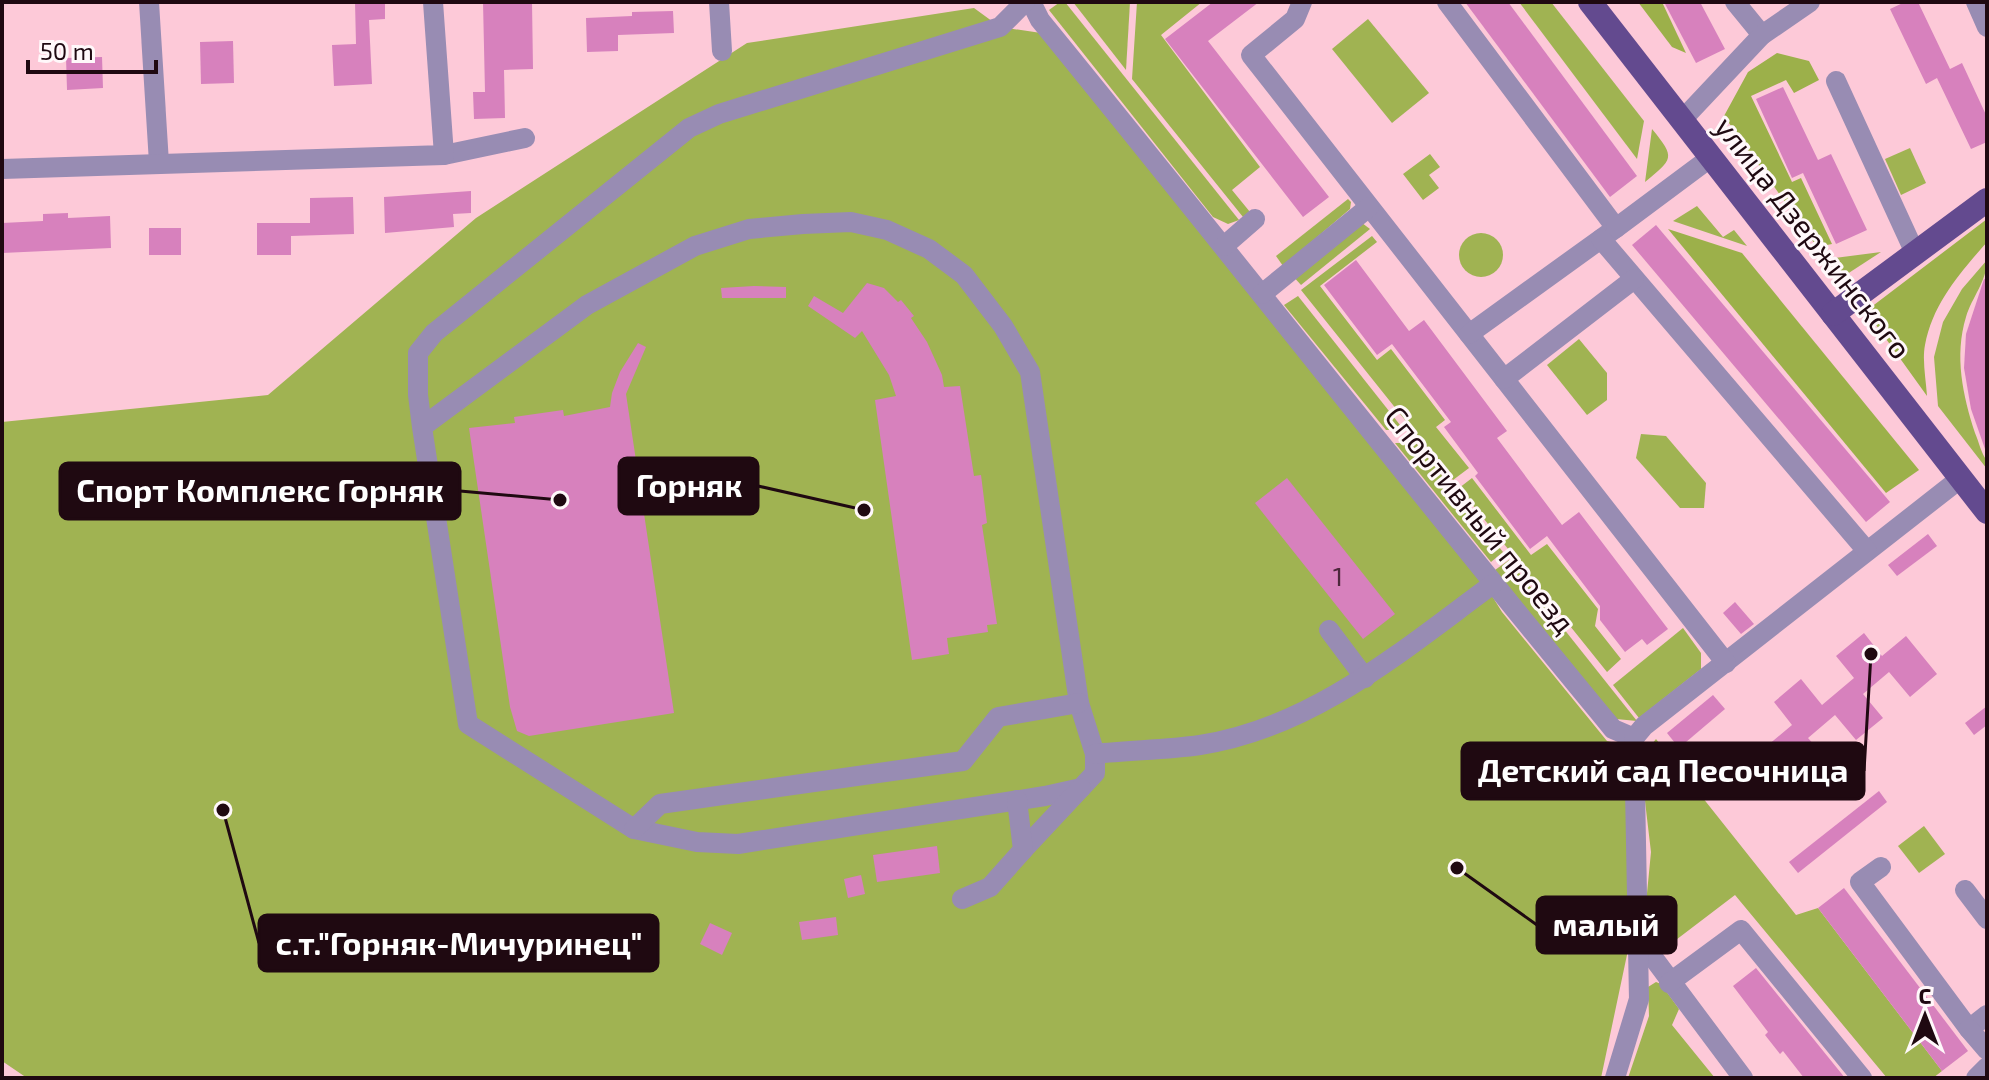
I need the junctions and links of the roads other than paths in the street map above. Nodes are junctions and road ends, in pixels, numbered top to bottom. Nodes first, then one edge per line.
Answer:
1 (149, 2) edge
2 (433, 2) edge
3 (719, 2) edge
4 (1028, 2) edge
5 (1302, 2) edge
6 (1447, 2) edge
7 (1590, 2) edge
8 (1735, 2) edge
9 (1810, 2) edge
10 (1976, 2) edge
11 (1987, 27) edge
12 (1762, 35) junction
13 (722, 51) dead end
14 (1836, 81) dead end
15 (1682, 120) junction
16 (525, 138) dead end
17 (444, 155) junction
18 (1710, 158) junction
19 (159, 163) junction
20 (2, 169) edge
21 (1987, 200) edge
22 (1369, 207) junction
23 (1255, 219) dead end
24 (1609, 233) junction
25 (1224, 246) junction
26 (1915, 253) junction
27 (1634, 279) junction
28 (1262, 294) junction
29 (1833, 314) junction
30 (1469, 334) junction
31 (1504, 379) junction
32 (422, 427) junction
33 (1961, 478) junction
34 (1987, 512) edge
35 (1867, 551) junction
36 (1493, 584) junction
37 (1329, 630) dead end
38 (1726, 663) junction
39 (1365, 678) junction
40 (1079, 703) junction
41 (1634, 738) junction
42 (1095, 754) junction
43 (1081, 788) junction
44 (1017, 800) junction
45 (634, 829) junction
46 (1023, 850) junction
47 (1881, 867) dead end
48 (1965, 890) dead end
49 (962, 899) dead end
50 (1987, 919) edge
51 (1640, 940) junction
52 (1669, 983) junction
53 (1987, 1015) edge
54 (1969, 1029) junction
55 (1987, 1050) edge
56 (1987, 1067) edge
57 (1615, 1078) edge
58 (1743, 1078) edge
59 (1862, 1078) edge
60 (1976, 1078) edge

1 - 19 street
2 - 17 street
3 - 13 street
4 - 25 street, Спортивный проезд
4 - 32 street
5 - 22 street
6 - 24 street
7 - 15 main road, улица Дзержинского
8 - 12 street
9 - 12 street
10 - 11 street
12 - 15 street
14 - 26 street
15 - 18 main road, улица Дзержинского
16 - 17 street
17 - 19 street
18 - 24 street
18 - 29 main road, улица Дзержинского
19 - 20 street
21 - 26 main road
22 - 28 street
22 - 30 street
23 - 25 street
24 - 27 street
24 - 30 street
25 - 28 street, Спортивный проезд
26 - 29 main road
27 - 31 street
27 - 35 street
28 - 36 street, Спортивный проезд
29 - 33 main road, улица Дзержинского
30 - 31 street
31 - 38 street
32 - 40 street
32 - 45 street
33 - 34 main road, улица Дзержинского
33 - 35 street
35 - 38 street
36 - 39 street
36 - 41 street, Спортивный проезд
37 - 39 street
38 - 41 street
39 - 42 street
40 - 42 street
40 - 45 street
41 - 51 street
42 - 43 street
43 - 44 street
43 - 46 street
44 - 45 street
44 - 46 street
46 - 49 street
47 - 54 street
48 - 50 street
51 - 52 street
51 - 57 street
52 - 58 street
52 - 59 street
53 - 54 street
54 - 55 street
56 - 60 street

